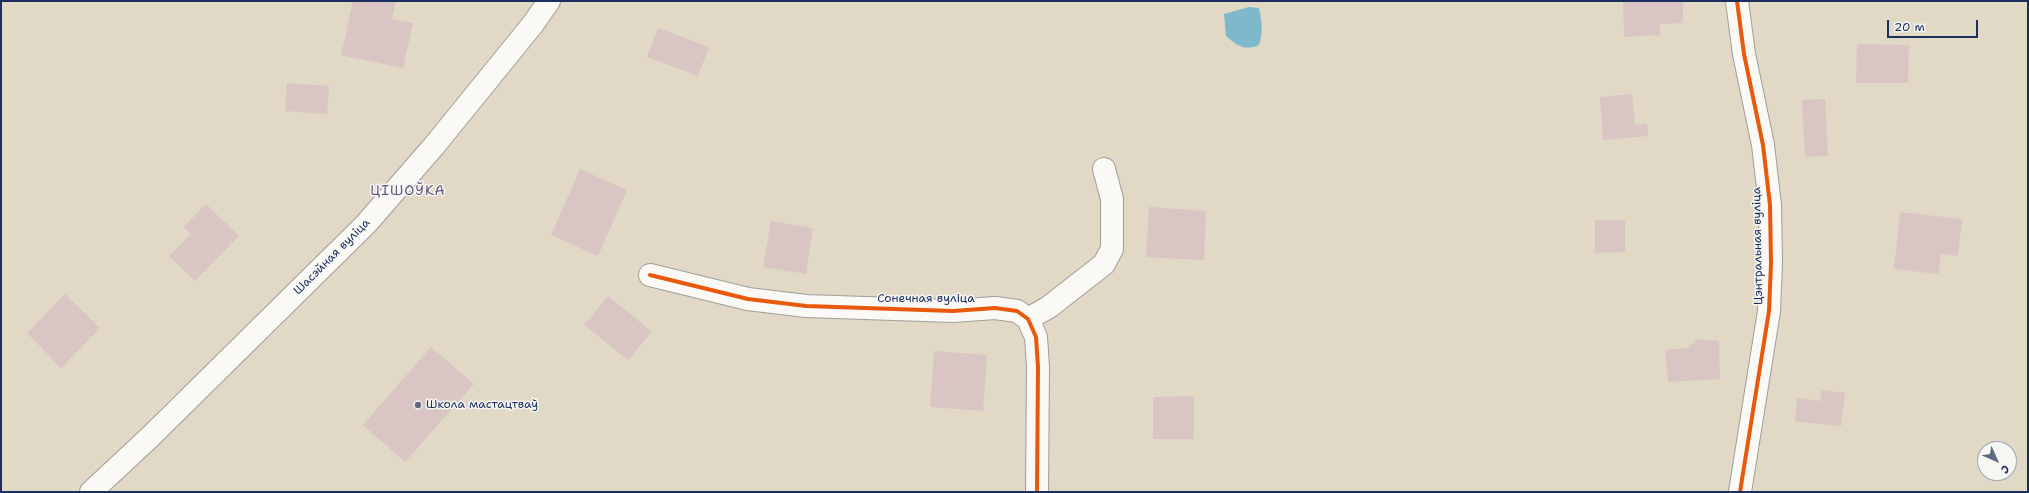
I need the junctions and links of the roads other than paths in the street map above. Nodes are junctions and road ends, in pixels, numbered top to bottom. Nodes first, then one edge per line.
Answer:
1 (549, 1) edge
2 (1737, 1) edge
3 (1104, 169) dead end
4 (650, 275) dead end
5 (1028, 319) junction
6 (91, 492) edge
7 (1037, 492) edge
8 (1740, 492) edge

1 - 6 street, Шасэйная вуліца
2 - 8 street, Цэнтральная вуліца
3 - 5 street
4 - 5 street, Сонечная вуліца
5 - 7 street

